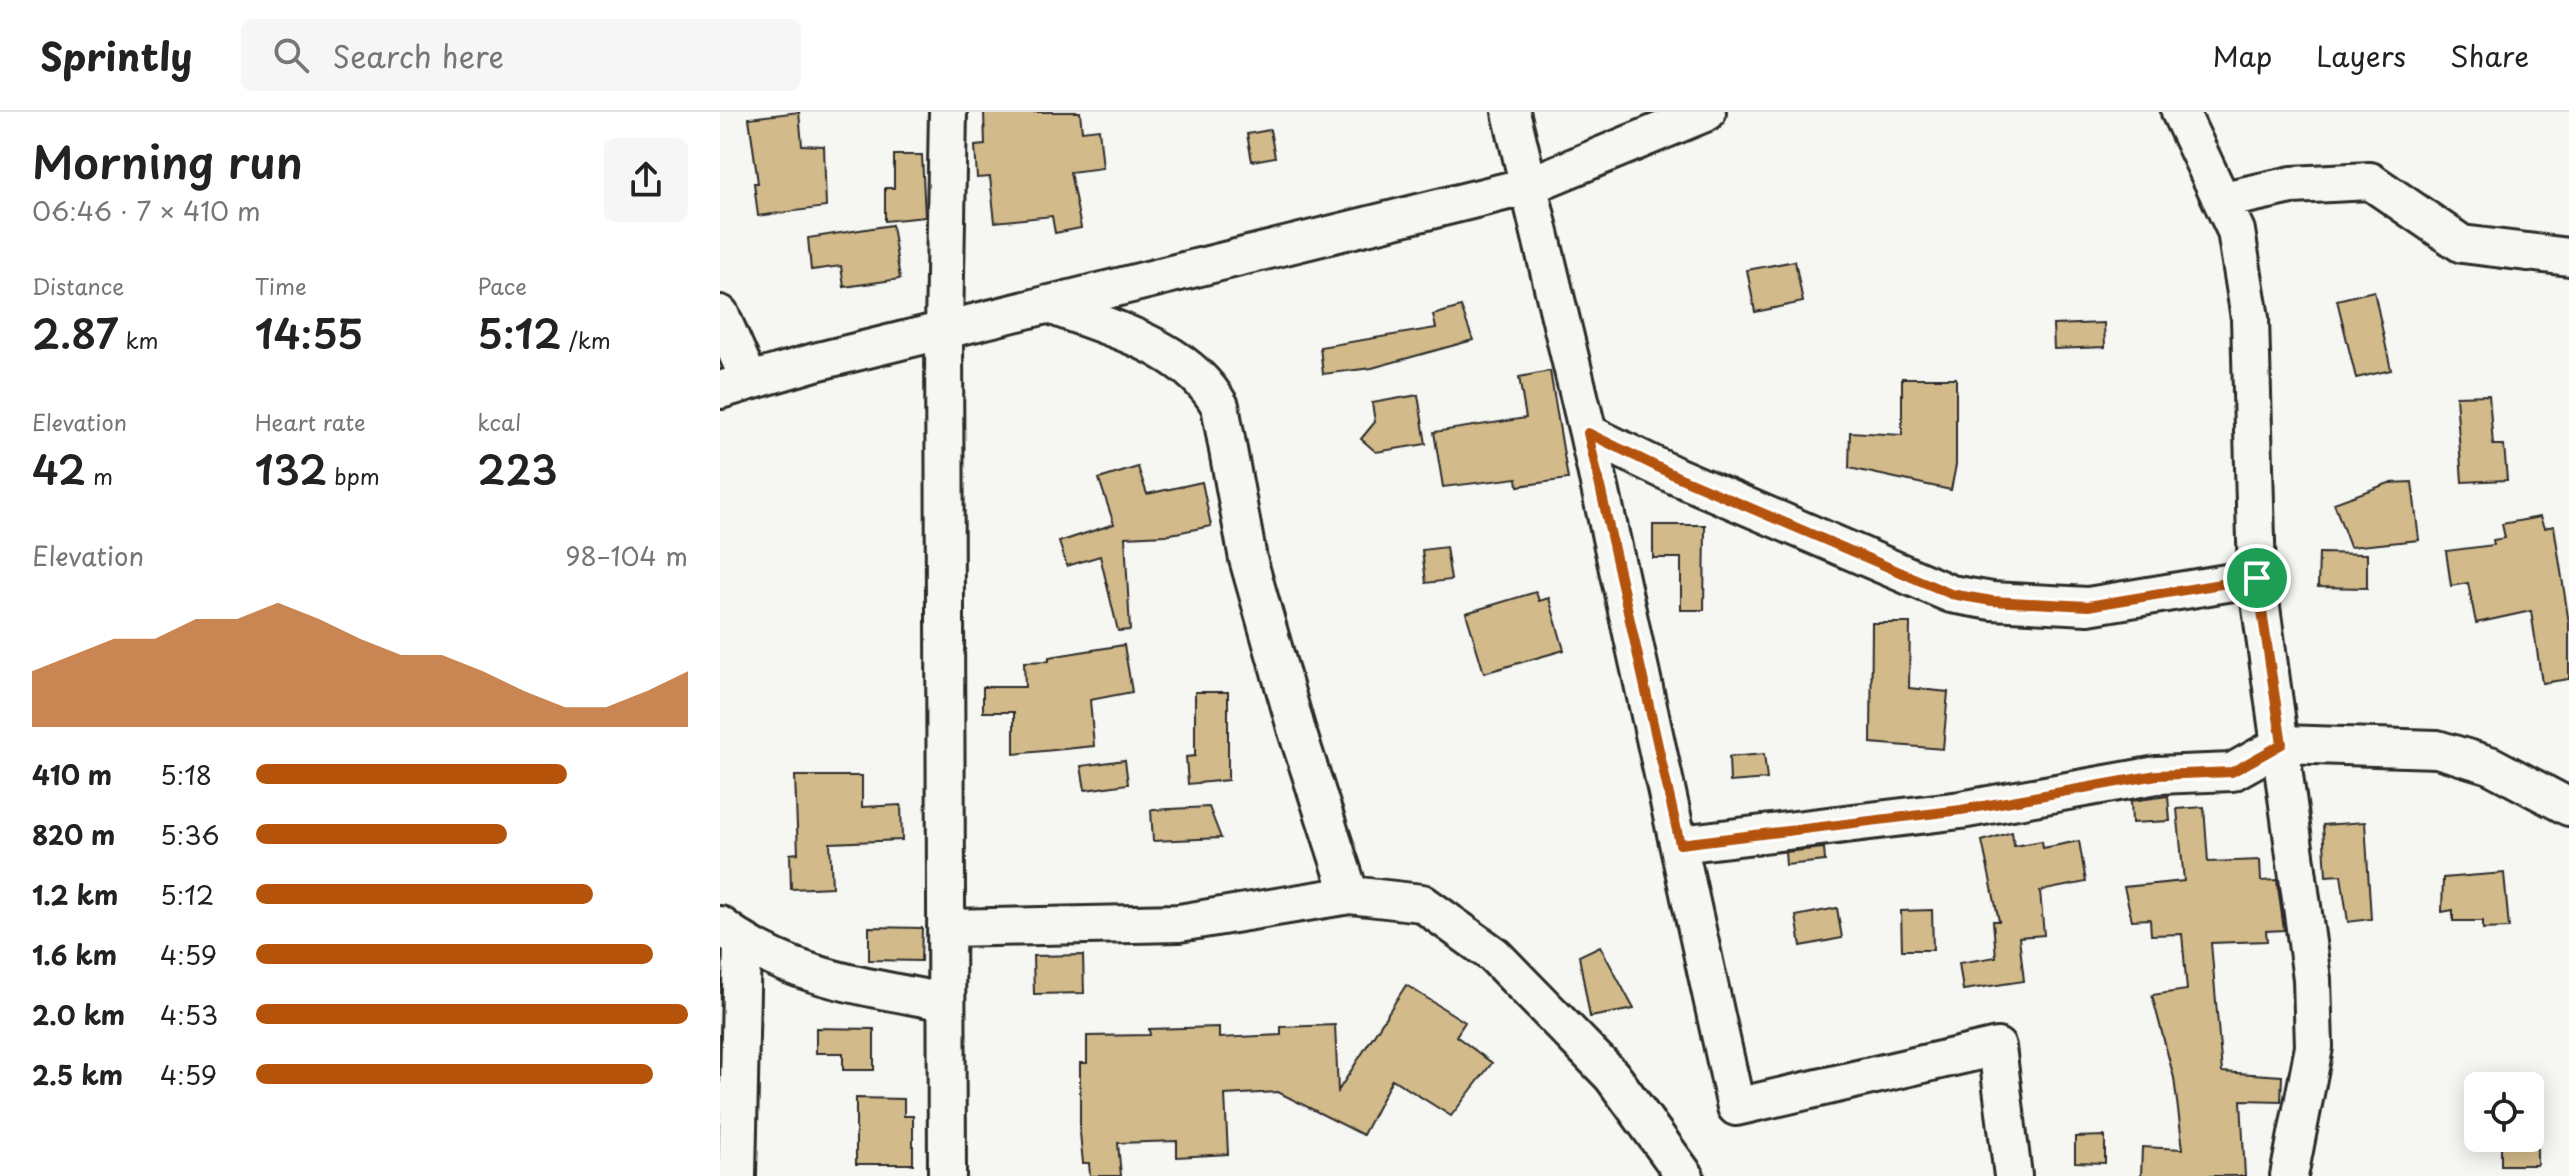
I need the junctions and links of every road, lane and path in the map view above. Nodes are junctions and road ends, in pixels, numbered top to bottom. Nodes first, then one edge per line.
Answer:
1 (948, 112) edge
2 (1511, 112) edge
3 (1707, 112) edge
4 (2180, 112) edge
5 (1528, 186) junction
6 (2223, 200) junction
7 (2569, 257) edge
8 (1048, 304) junction
9 (720, 314) edge
10 (944, 330) junction
11 (734, 385) edge
12 (1588, 433) junction
13 (2257, 578) junction
14 (2282, 744) junction
15 (2569, 807) edge
16 (1680, 844) junction
17 (1350, 895) junction
18 (948, 928) junction
19 (731, 934) edge
20 (945, 1002) junction
21 (737, 1176) edge
22 (947, 1176) edge
23 (1685, 1176) edge
24 (2013, 1176) edge
25 (2289, 1176) edge

1 - 10 street
2 - 5 street
3 - 5 street
4 - 6 street
5 - 8 street
5 - 12 street
6 - 7 street
6 - 13 street
8 - 10 street
8 - 17 street
9 - 11 street
10 - 11 street
10 - 18 street
12 - 13 street
12 - 16 street
13 - 14 street
14 - 15 street
14 - 16 street
14 - 25 street
16 - 24 street
17 - 18 street
17 - 23 street
18 - 20 street
19 - 20 street
19 - 21 street
20 - 22 street

